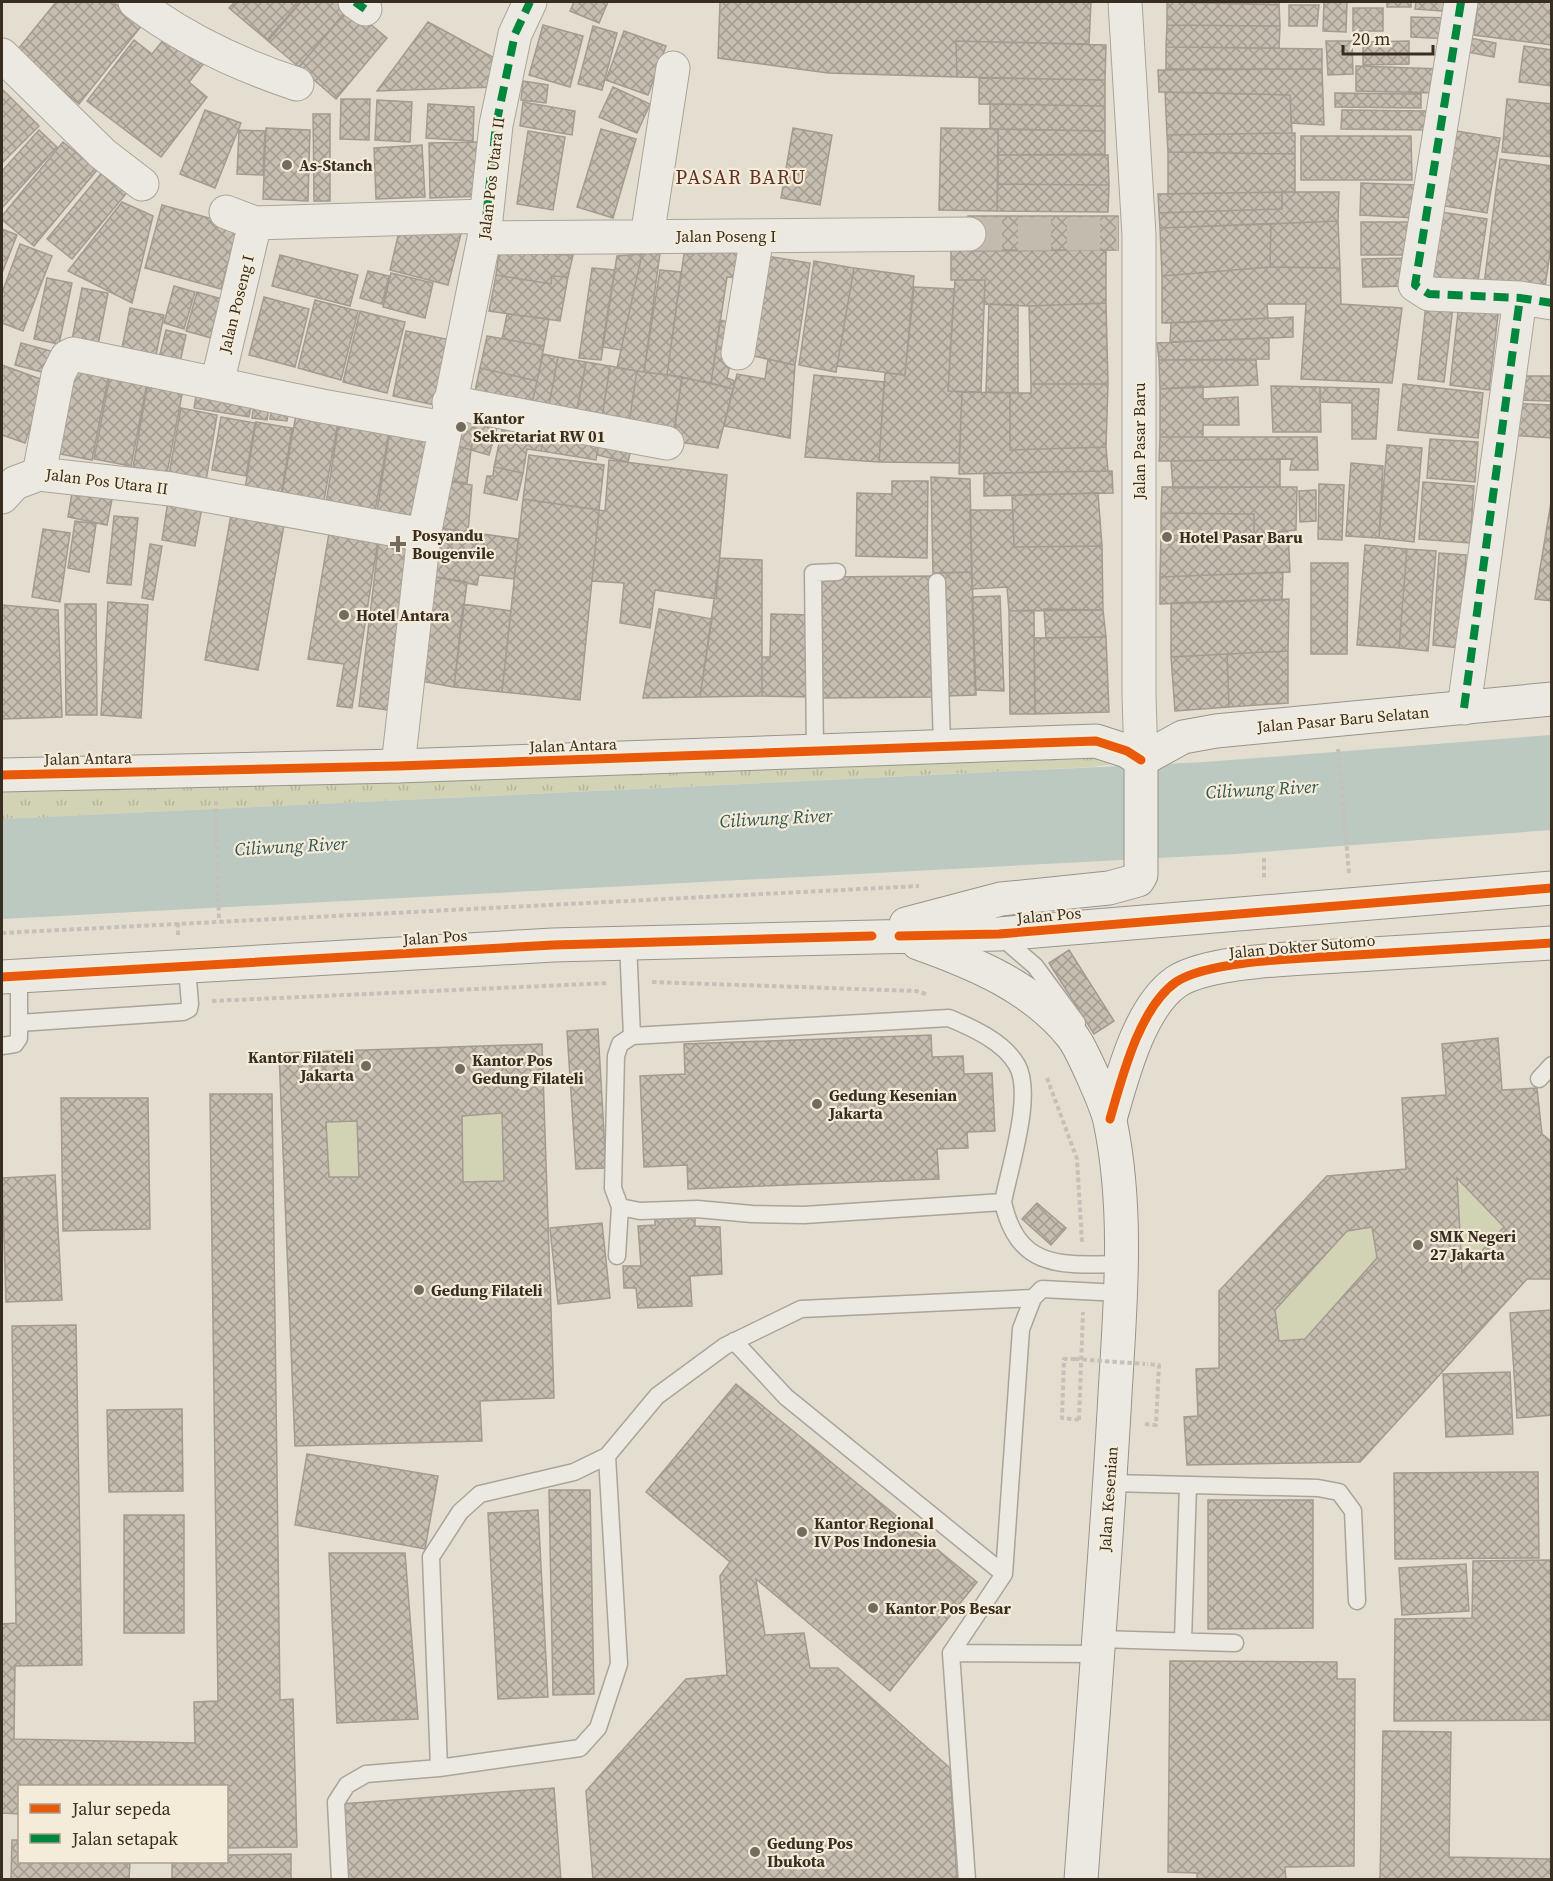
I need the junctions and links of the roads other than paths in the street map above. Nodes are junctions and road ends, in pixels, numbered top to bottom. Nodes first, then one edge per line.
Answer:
1 (135, 2) edge
2 (530, 2) edge
3 (1125, 2) edge
4 (1461, 2) edge
5 (2, 55) edge
6 (673, 68) dead end
7 (297, 84) dead end
8 (142, 184) dead end
9 (485, 227) junction
10 (969, 234) tunnel mouth
11 (757, 236) junction
12 (647, 237) junction
13 (1536, 301) edge
14 (738, 352) dead end
15 (217, 384) junction
16 (447, 415) junction
17 (667, 442) dead end
18 (39, 474) junction
19 (2, 497) edge
20 (424, 535) junction
21 (837, 572) dead end
22 (938, 582) dead end
23 (1551, 699) edge
24 (1464, 708) junction
25 (942, 746) junction
26 (815, 751) junction
27 (1142, 762) junction
28 (398, 766) junction
29 (2, 775) edge
30 (1551, 888) edge
31 (999, 934) junction
32 (885, 936) junction
33 (628, 942) junction
34 (1551, 943) edge
35 (188, 968) junction
36 (10, 977) edge
37 (19, 1023) junction
38 (632, 1036) junction
39 (2, 1046) edge
40 (1551, 1065) edge
41 (1539, 1079) dead end
42 (1110, 1119) junction
43 (1003, 1202) junction
44 (620, 1207) junction
45 (617, 1256) dead end
46 (1120, 1278) junction
47 (1033, 1298) junction
48 (734, 1341) junction
49 (607, 1456) junction
50 (1110, 1483) junction
51 (1188, 1485) junction
52 (1004, 1574) junction
53 (1357, 1601) dead end
54 (1183, 1641) junction
55 (1235, 1642) dead end
56 (1097, 1647) junction
57 (951, 1653) junction
58 (439, 1768) junction
59 (340, 1880) edge
60 (967, 1880) edge
61 (1082, 1880) edge

1 - 7 street
2 - 9 street, Jalan Pos Utara II
3 - 27 street, Jalan Pasar Baru
4 - 13 street
5 - 8 street
6 - 12 street
9 - 12 street, Jalan Poseng I
9 - 15 street, Jalan Poseng I
9 - 16 street, Jalan Pos Utara II
10 - 11 street, Jalan Poseng I
11 - 12 street, Jalan Poseng I
11 - 14 street
13 - 24 street
15 - 16 street, Jalan Pos Utara II
15 - 18 street, Jalan Pos Utara II
16 - 17 street
16 - 20 street, Jalan Pos Utara II
18 - 19 street
18 - 20 street, Jalan Pos Utara II
20 - 28 street, Jalan Pos Utara II
21 - 26 lane
22 - 25 lane
23 - 24 street, Jalan Pasar Baru Selatan
24 - 27 street, Jalan Pasar Baru Selatan
25 - 26 street, Jalan Antara
25 - 27 street, Jalan Antara
26 - 28 street, Jalan Antara
27 - 32 street, Jalan Pasar Baru
28 - 29 street, Jalan Antara
30 - 31 street, Jalan Pos
31 - 32 street, Jalan Pos
31 - 42 lane
32 - 33 street, Jalan Pos
32 - 42 street
33 - 35 street, Jalan Pos
33 - 38 lane
34 - 42 street, Jalan Dokter Sutomo
35 - 36 street, Jalan Pos
35 - 37 lane
36 - 37 lane
37 - 39 lane
38 - 43 lane
38 - 44 lane
40 - 41 lane
42 - 46 street, Jalan Kesenian
43 - 44 lane
43 - 46 lane
44 - 45 lane
46 - 47 lane
46 - 50 street, Jalan Kesenian
47 - 48 lane
47 - 52 lane
48 - 49 lane
48 - 52 lane
49 - 58 lane
49 - 58 lane
50 - 51 lane
50 - 56 street, Jalan Kesenian
51 - 53 lane
51 - 54 lane
52 - 57 lane
54 - 55 lane
54 - 56 lane
56 - 57 lane
56 - 61 street, Jalan Kesenian
57 - 60 lane
58 - 59 lane

